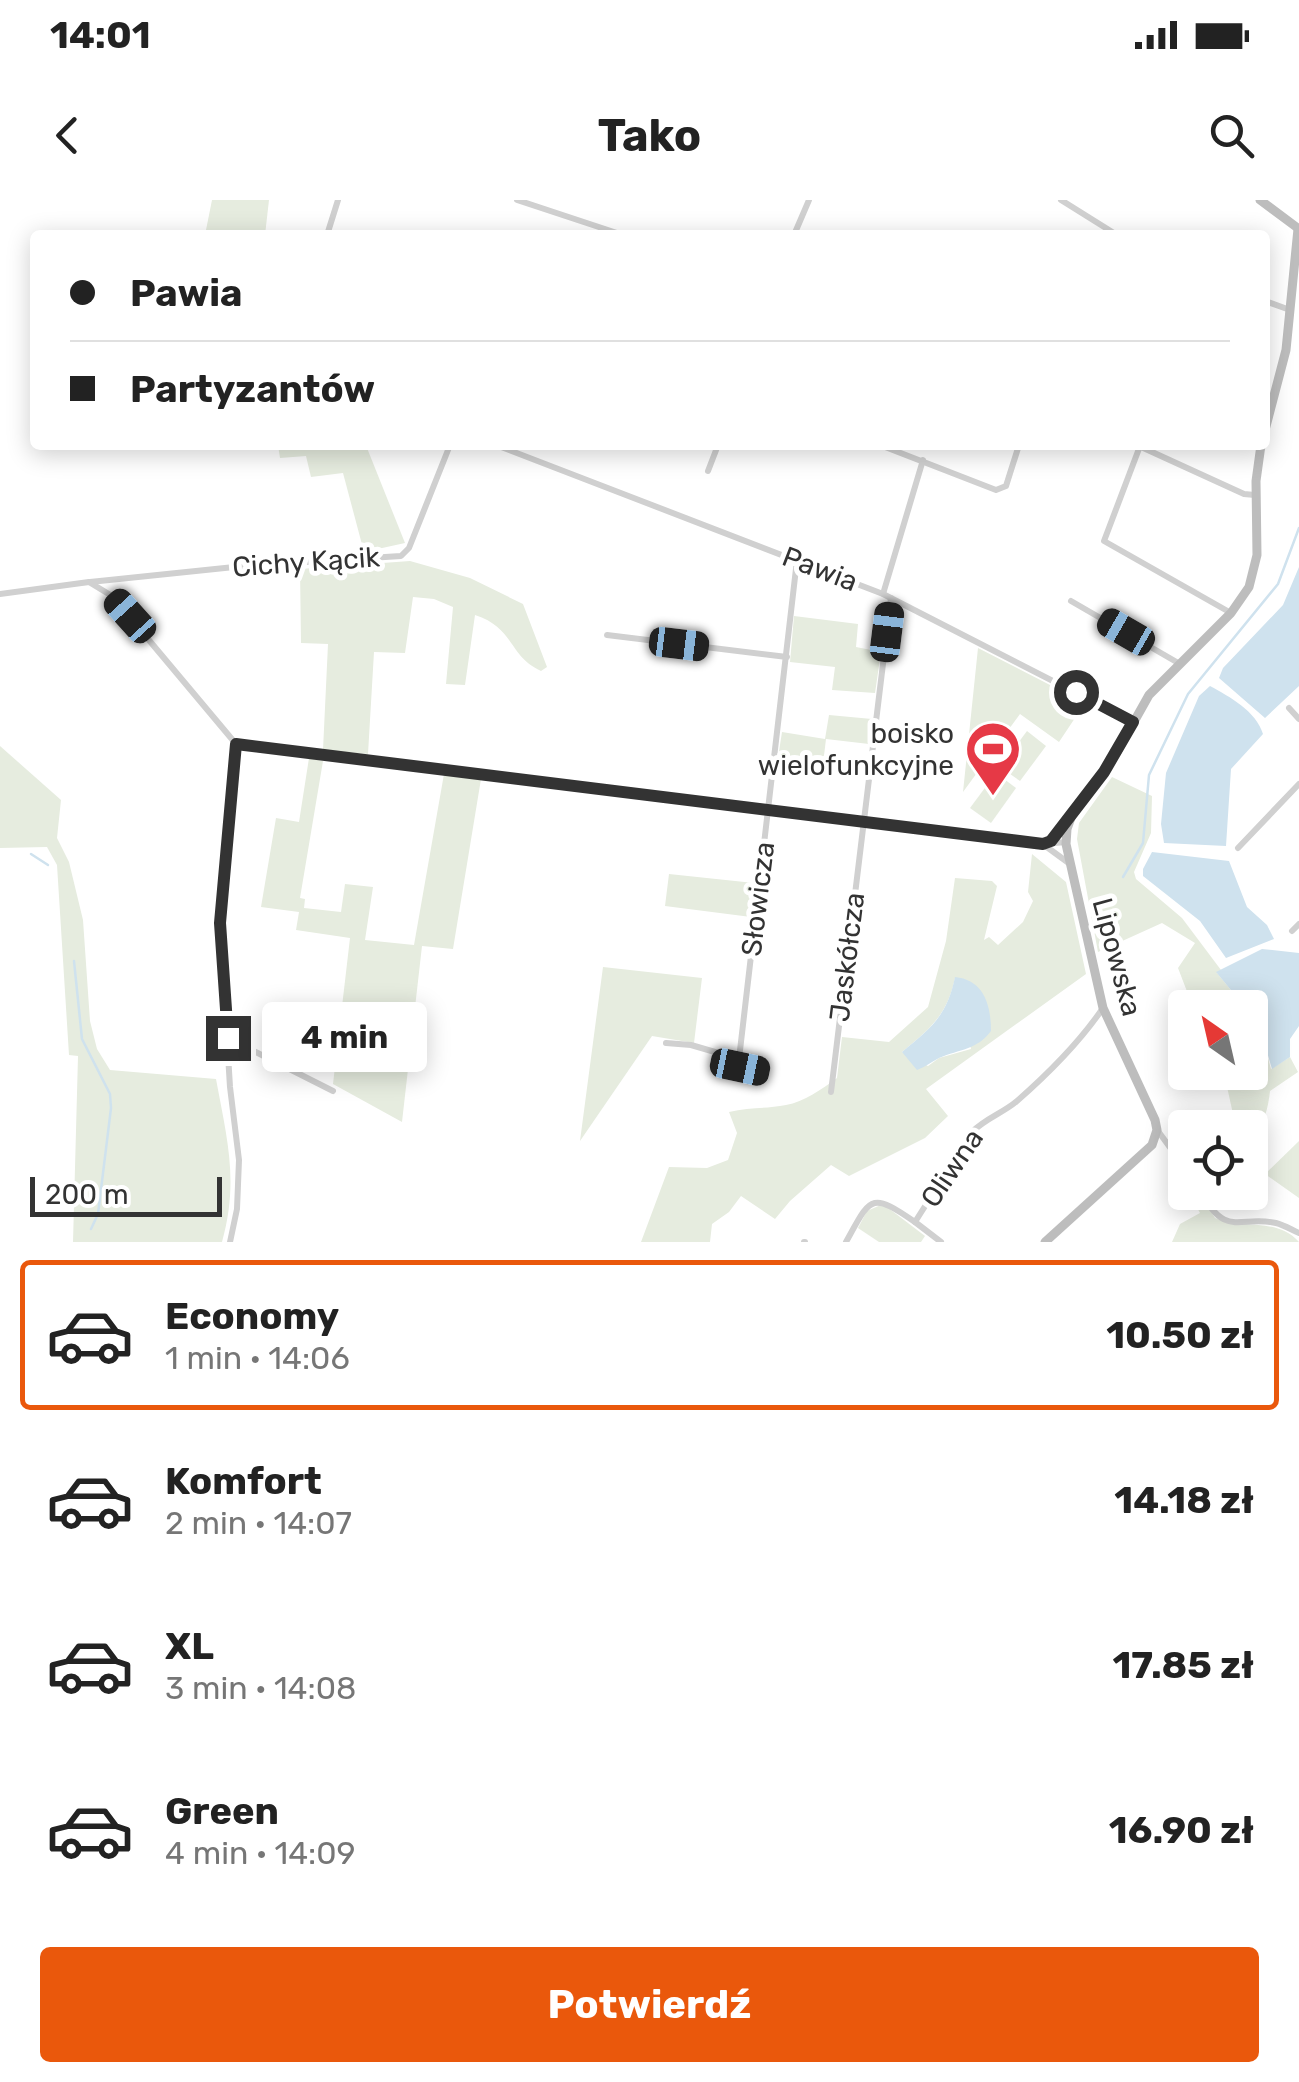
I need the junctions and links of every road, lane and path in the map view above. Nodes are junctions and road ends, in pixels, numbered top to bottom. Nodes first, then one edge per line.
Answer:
1 (338, 200) edge
2 (517, 200) edge
3 (809, 200) edge
4 (1060, 200) edge
5 (1260, 200) edge
6 (1299, 228) edge
7 (329, 230) edge
8 (608, 230) edge
9 (796, 230) edge
10 (1110, 230) edge
11 (1270, 302) edge
12 (1290, 310) junction
13 (1270, 413) edge
14 (448, 450) edge
15 (509, 450) edge
16 (716, 450) edge
17 (894, 450) edge
18 (910, 450) edge
19 (1017, 450) edge
20 (1138, 450) edge
21 (1148, 450) edge
22 (1260, 450) edge
23 (908, 455) junction
24 (923, 460) junction
25 (708, 471) dead end
26 (1256, 495) junction
27 (797, 560) junction
28 (89, 582) junction
29 (0, 594) edge
30 (882, 594) junction
31 (891, 598) junction
32 (1071, 601) dead end
33 (1231, 613) junction
34 (607, 635) dead end
35 (787, 657) junction
36 (1180, 664) junction
37 (1289, 708) dead end
38 (1299, 718) edge
39 (1133, 722) junction
40 (236, 744) junction
41 (1299, 784) edge
42 (768, 809) junction
43 (1072, 816) junction
44 (864, 822) junction
45 (1066, 843) junction
46 (1048, 844) junction
47 (1238, 848) dead end
48 (1071, 865) junction
49 (1299, 924) edge
50 (1292, 931) dead end
51 (1102, 1008) junction
52 (228, 1038) junction
53 (666, 1043) dead end
54 (739, 1060) junction
55 (765, 1072) dead end
56 (333, 1091) dead end
57 (831, 1092) dead end
58 (1157, 1130) junction
59 (1168, 1145) edge
60 (1213, 1210) edge
61 (915, 1222) junction
62 (1299, 1232) edge
63 (230, 1242) edge
64 (846, 1242) edge
65 (941, 1242) edge
66 (1045, 1242) edge

1 - 7 street
2 - 8 street
3 - 9 street
4 - 10 street
5 - 6 street
6 - 12 street
11 - 12 street
12 - 13 street
14 - 28 street, Cichy Kącik
15 - 27 street, Pawia
16 - 25 street
17 - 23 street
18 - 23 street
19 - 24 street
20 - 33 street
21 - 26 street
22 - 26 street, Lipowska
23 - 24 street
24 - 30 street
26 - 33 street, Lipowska
27 - 30 street, Pawia
27 - 35 street, Słowicza
28 - 29 street
28 - 40 street
30 - 31 street, Pawia
31 - 39 street, Pawia
31 - 44 street, Jaskółcza
32 - 36 street
33 - 36 street, Lipowska
34 - 35 street
35 - 42 street, Słowicza
36 - 39 street, Lipowska
37 - 38 street
39 - 43 street, Lipowska
40 - 42 street
40 - 52 street
41 - 47 street
42 - 44 street
42 - 54 street, Słowicza
43 - 45 street, Lipowska
43 - 46 street
44 - 46 street
44 - 57 street, Jaskółcza
45 - 46 street
45 - 48 street, Lipowska
46 - 48 street
48 - 51 street, Lipowska
49 - 50 street
51 - 58 street, Lipowska
51 - 61 street, Oliwna
52 - 56 street
52 - 63 street
53 - 54 street
54 - 55 street
58 - 59 street
58 - 66 street
60 - 62 street
61 - 64 street, Oliwna
61 - 65 street

